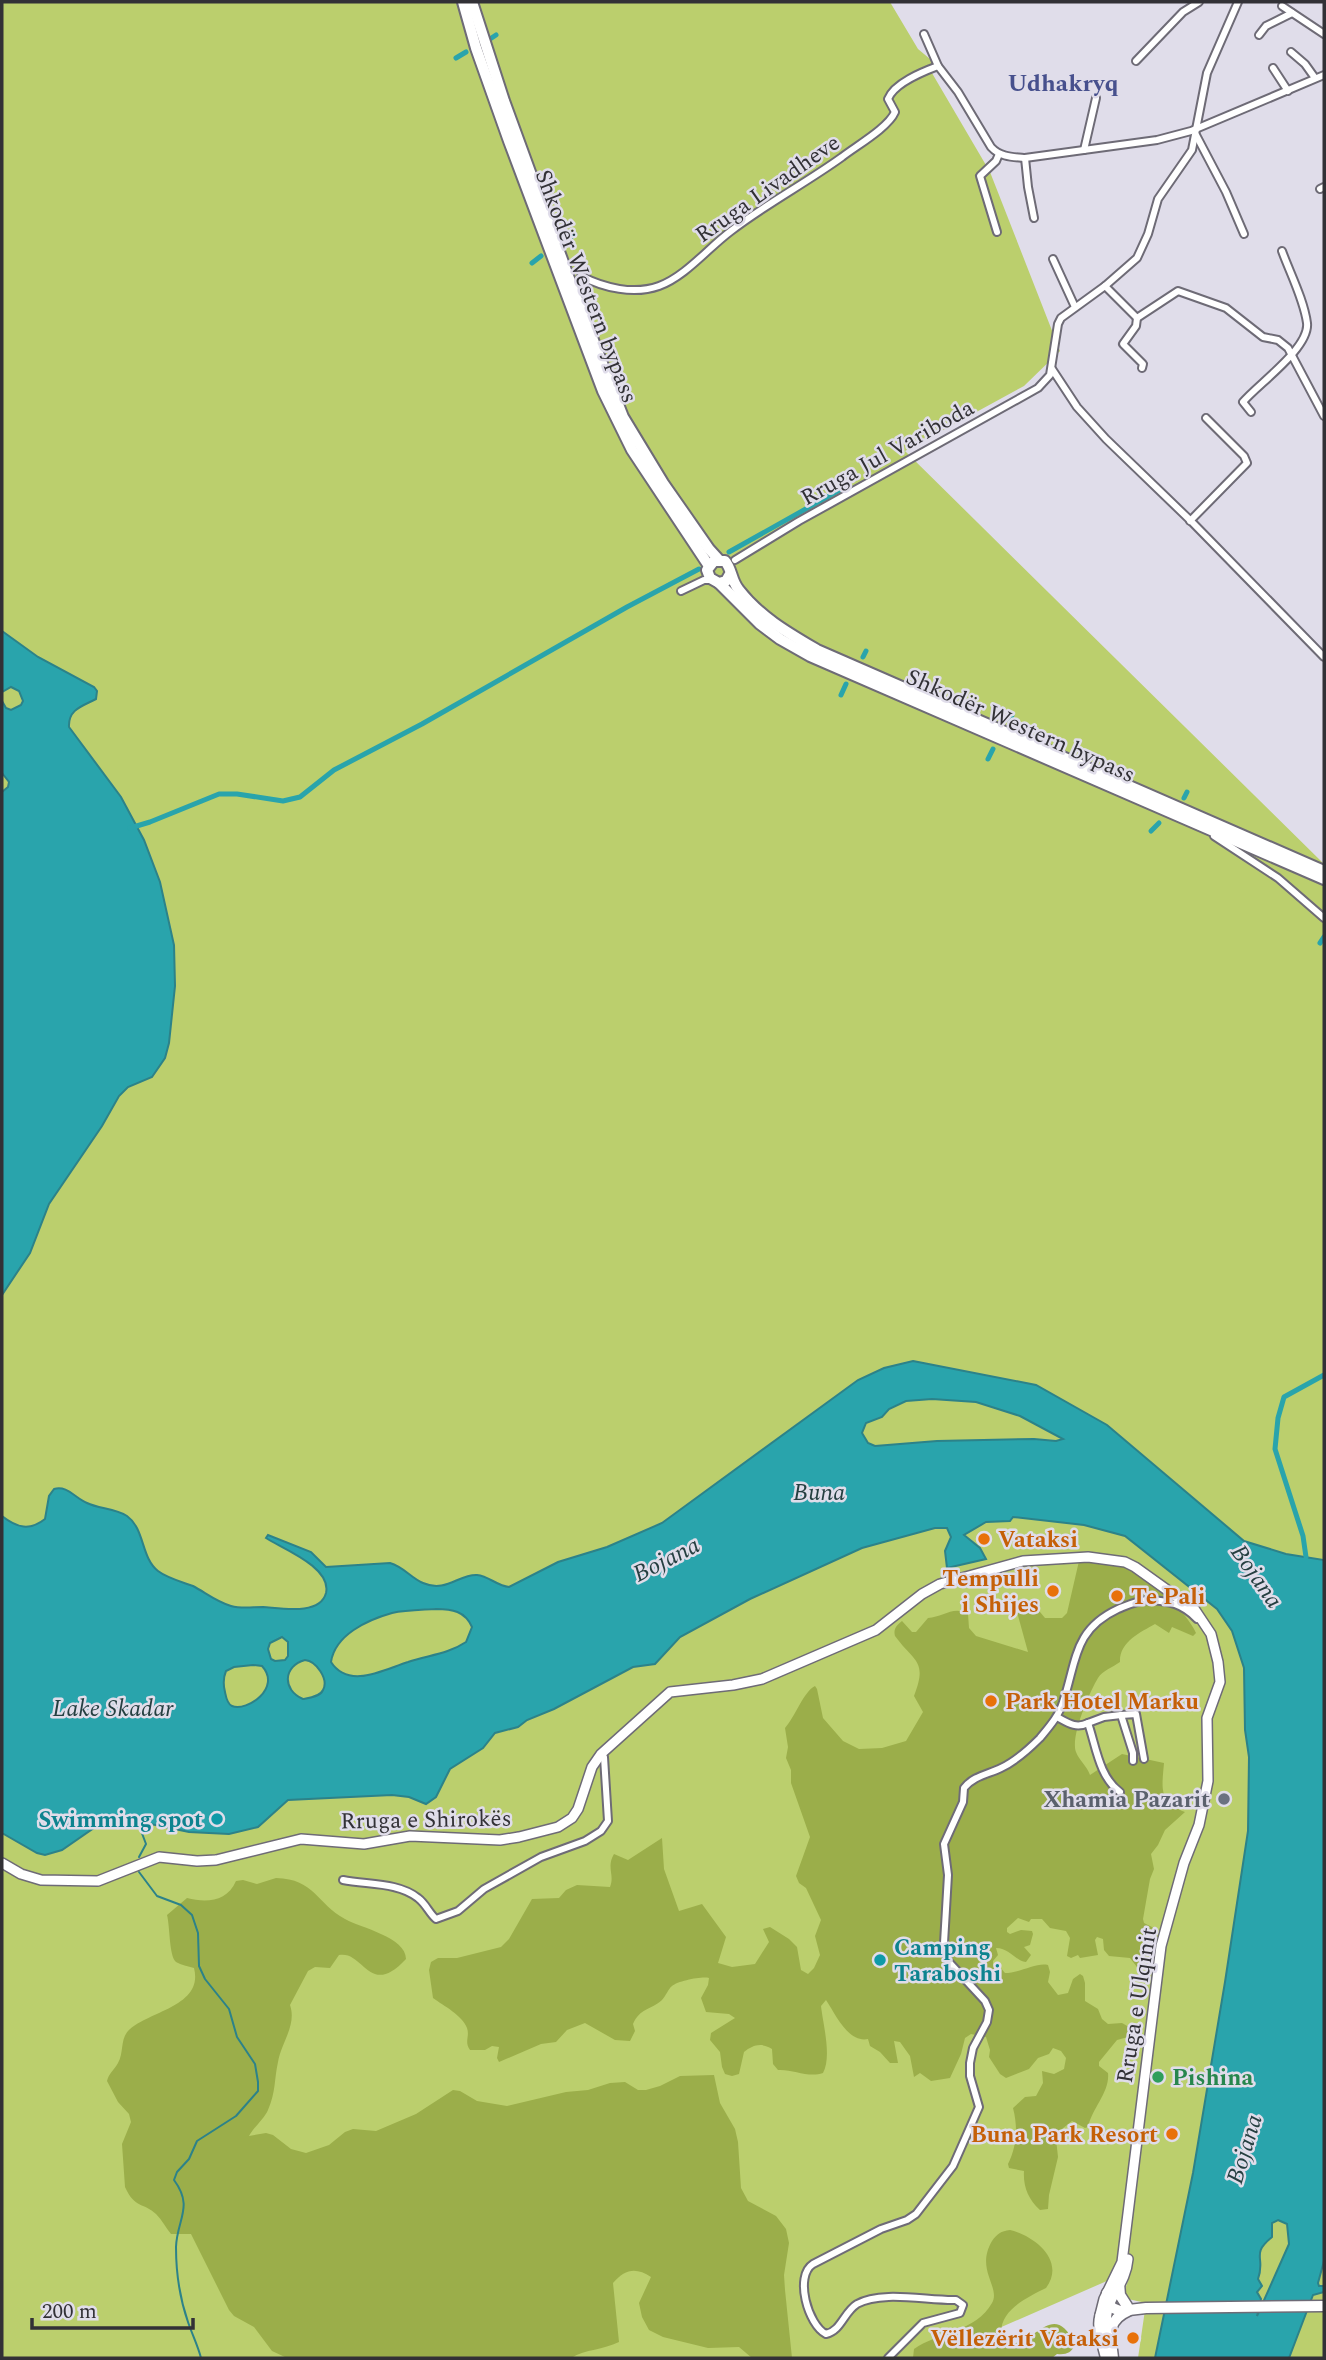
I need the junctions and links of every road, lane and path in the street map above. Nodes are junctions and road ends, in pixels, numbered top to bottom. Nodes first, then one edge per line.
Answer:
1 (463, 2) edge
2 (472, 2) edge
3 (1199, 2) edge
4 (1238, 2) edge
5 (1282, 6) dead end
6 (1292, 13) junction
7 (924, 34) dead end
8 (1259, 34) dead end
9 (1324, 34) edge
10 (1291, 52) dead end
11 (1136, 61) dead end
12 (939, 66) junction
13 (1273, 68) dead end
14 (1324, 75) edge
15 (1315, 78) junction
16 (1288, 91) junction
17 (1096, 98) dead end
18 (1197, 132) junction
19 (1084, 150) junction
20 (999, 154) junction
21 (1026, 158) junction
22 (1034, 218) dead end
23 (997, 232) dead end
24 (1244, 234) dead end
25 (1282, 251) dead end
26 (1054, 259) dead end
27 (581, 276) dead end
28 (1105, 286) junction
29 (1075, 307) junction
30 (1137, 318) junction
31 (1292, 353) junction
32 (1142, 368) dead end
33 (1052, 369) junction
34 (1251, 412) dead end
35 (1324, 416) edge
36 (1206, 418) dead end
37 (1190, 521) junction
38 (728, 565) junction
39 (709, 576) junction
40 (681, 591) dead end
41 (1324, 657) edge
42 (1194, 823) junction
43 (1324, 871) edge
44 (1324, 879) edge
45 (1324, 918) edge
46 (1207, 1626) junction
47 (1121, 1715) junction
48 (1057, 1717) junction
49 (1088, 1723) junction
50 (601, 1754) junction
51 (1144, 1759) dead end
52 (1133, 1762) dead end
53 (1207, 1785) joint
54 (1120, 1792) dead end
55 (2, 1863) edge
56 (343, 1880) dead end
57 (1126, 2236) junction
58 (1119, 2283) junction
59 (1107, 2292) joint
60 (1324, 2306) edge
61 (1128, 2308) junction
62 (1104, 2310) junction
63 (1109, 2340) junction
64 (888, 2358) edge
65 (1107, 2358) edge
66 (1114, 2358) edge

1 - 39 highway, Shkodër Western bypass
2 - 38 highway, Shkodër Western bypass
3 - 11 street
4 - 18 street
5 - 6 street
6 - 8 street
6 - 9 street
7 - 12 street
10 - 15 street
12 - 20 street
12 - 27 street, Rruga Livadheve
13 - 16 street
14 - 15 street
15 - 16 street
16 - 18 street
17 - 19 street
18 - 19 street
18 - 24 street
18 - 28 street
19 - 21 street
20 - 21 street
20 - 23 street
21 - 22 street
25 - 31 street
26 - 29 street
28 - 29 street
28 - 30 street
29 - 33 street
30 - 31 street
30 - 32 street
31 - 34 street
31 - 35 street
33 - 37 street
33 - 38 street, Rruga Jul Variboda
36 - 37 street
37 - 41 street
38 - 39 highway
38 - 39 highway
38 - 43 highway, Shkodër Western bypass
39 - 40 street
39 - 42 highway, Shkodër Western bypass
42 - 44 highway, Shkodër Western bypass
42 - 45 street
46 - 48 street
46 - 50 main road, Rruga e Shirokës
46 - 53 main road, Rruga e Shirokës
47 - 49 street
47 - 51 street
47 - 52 street
48 - 49 street
48 - 64 street
49 - 54 street
50 - 55 main road, Rruga e Shirokës
50 - 56 street
53 - 57 main road, Rruga e Ulqinit
57 - 58 main road, Rruga e Ulqinit
57 - 59 main road, Rruga e Ulqinit
58 - 61 main road
58 - 62 main road, Rruga e Ulqinit
59 - 62 main road
60 - 61 main road
61 - 62 main road
61 - 63 main road
62 - 63 main road, Rruga e Ulqinit
62 - 65 main road
63 - 66 main road, Rruga e Ulqinit

